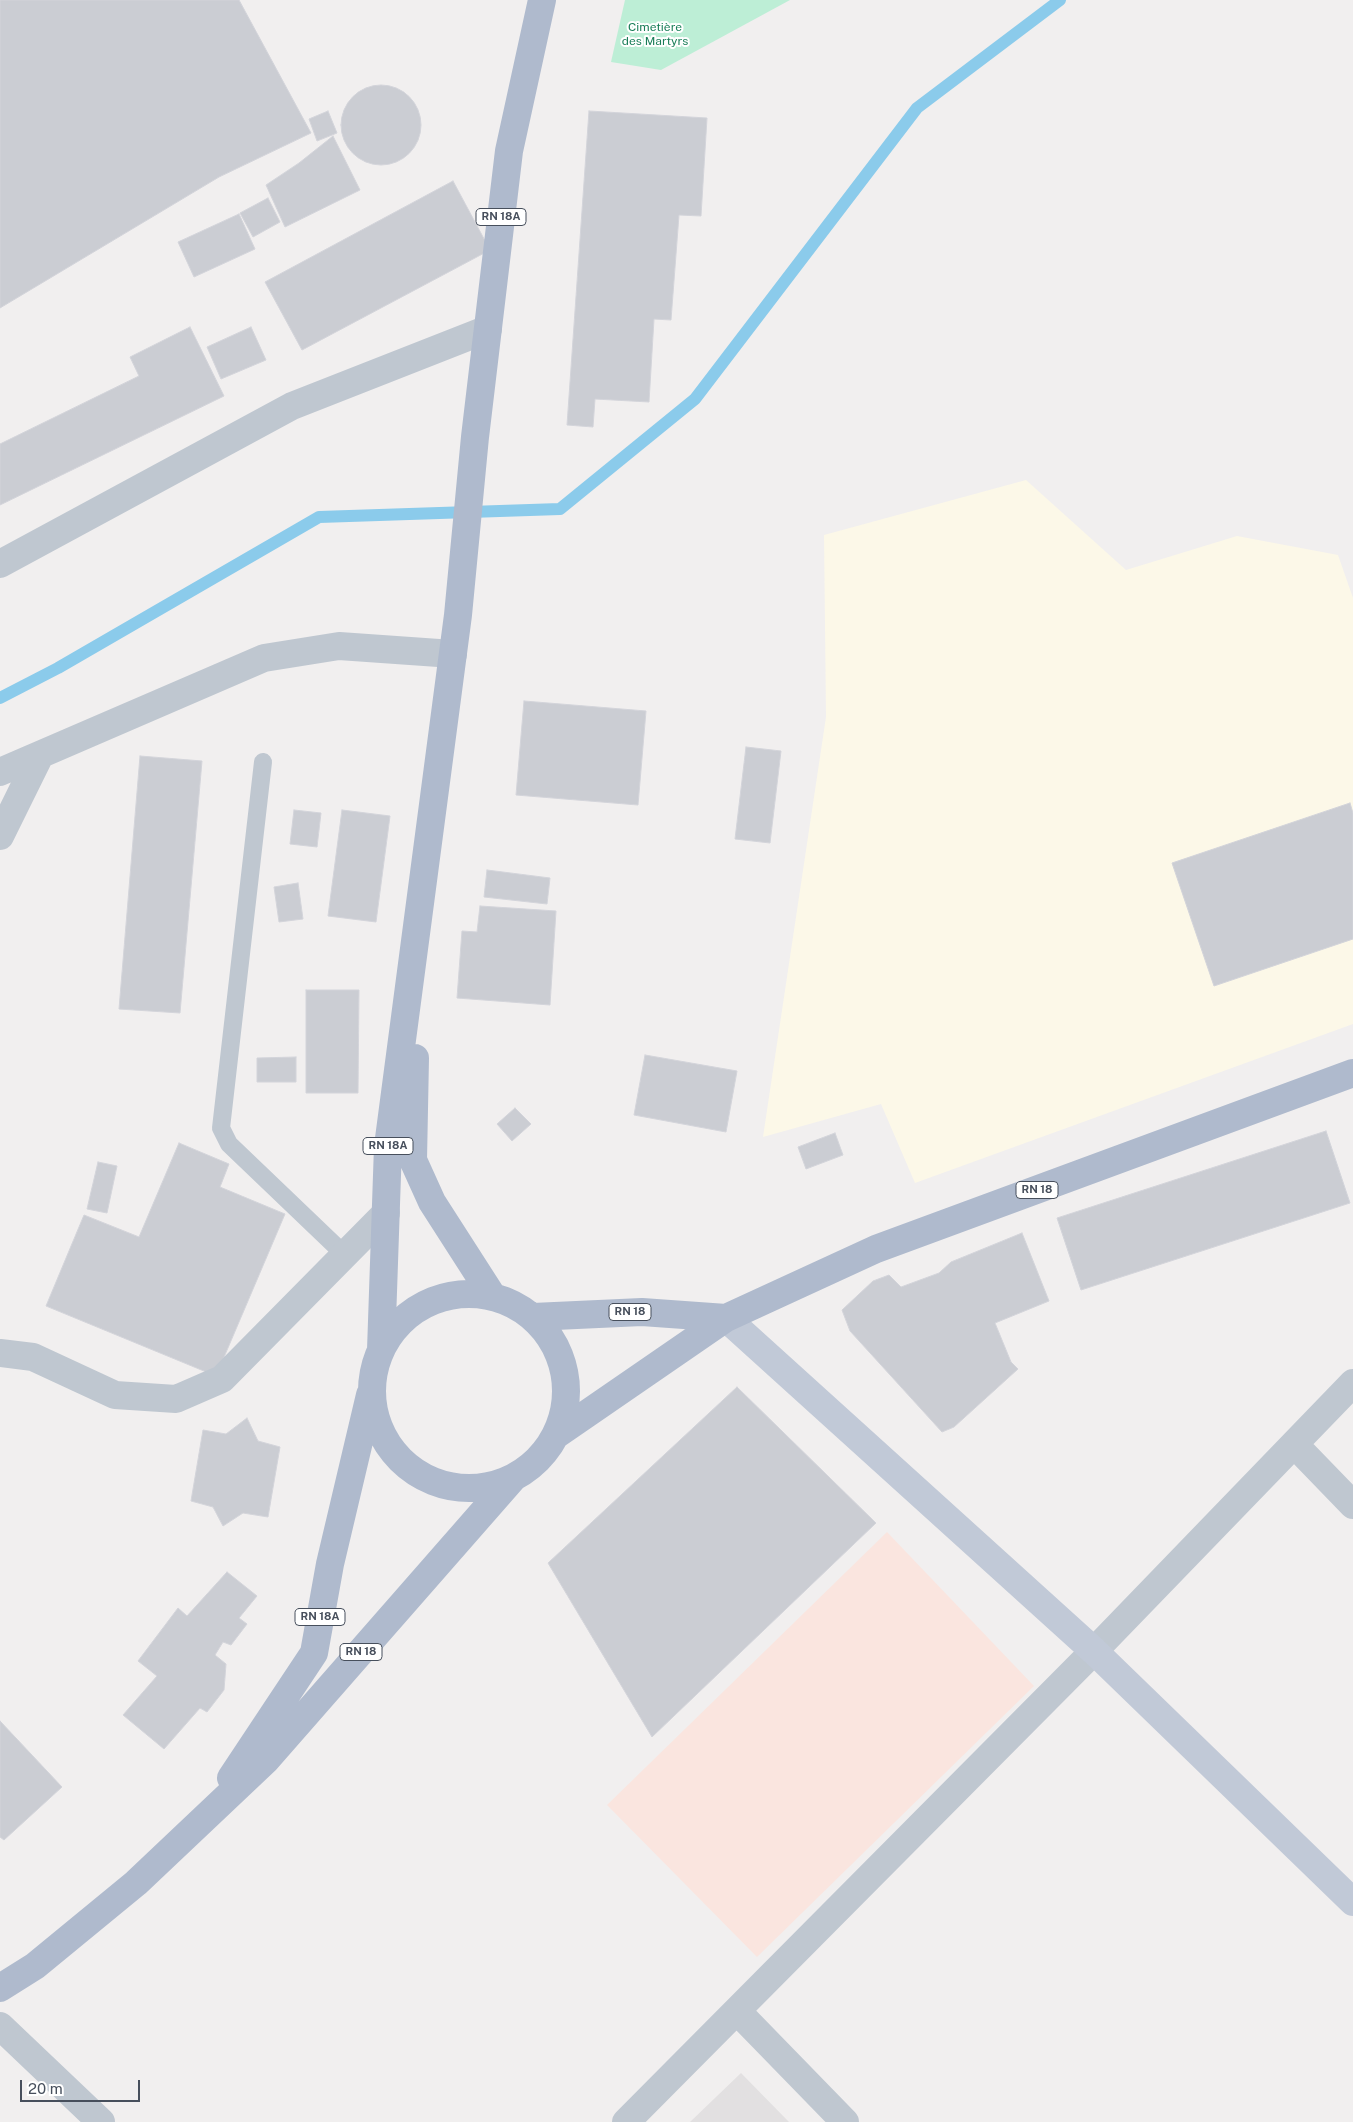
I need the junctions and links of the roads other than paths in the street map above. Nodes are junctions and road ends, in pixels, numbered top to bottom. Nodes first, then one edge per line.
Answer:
1 (542, 0) edge
2 (488, 329) junction
3 (0, 564) edge
4 (453, 654) junction
5 (40, 755) junction
6 (263, 762) dead end
7 (0, 772) edge
8 (0, 836) edge
9 (416, 944) junction
10 (1353, 1073) edge
11 (386, 1213) junction
12 (344, 1255) junction
13 (493, 1297) junction
14 (533, 1317) junction
15 (726, 1318) junction
16 (381, 1350) junction
17 (1, 1352) edge
18 (1353, 1383) edge
19 (372, 1385) junction
20 (556, 1435) junction
21 (1294, 1444) junction
22 (513, 1478) junction
23 (1353, 1505) edge
24 (1094, 1651) junction
25 (203, 1821) junction
26 (1353, 1902) edge
27 (0, 1988) edge
28 (737, 2011) junction
29 (0, 2026) edge
30 (100, 2122) edge
31 (626, 2122) edge
32 (845, 2122) edge

1 - 2 main road, RN 18A
2 - 3 street
2 - 4 main road, RN 18A
4 - 5 street
4 - 9 main road, RN 18A
5 - 7 street
5 - 8 street
6 - 12 lane
9 - 11 main road, RN 18A
9 - 13 main road
10 - 15 main road, RN 18
11 - 12 street
11 - 16 main road, RN 18A
12 - 17 street
13 - 14 main road
13 - 16 main road
14 - 15 main road, RN 18
14 - 20 main road
15 - 20 main road, RN 18
15 - 24 street
16 - 19 main road
18 - 21 street
19 - 22 main road
19 - 25 main road, RN 18A
20 - 22 main road
21 - 23 street
21 - 24 street
22 - 25 main road, RN 18
24 - 26 street
24 - 28 street
25 - 27 main road, RN 18
28 - 31 street
28 - 32 street
29 - 30 street

